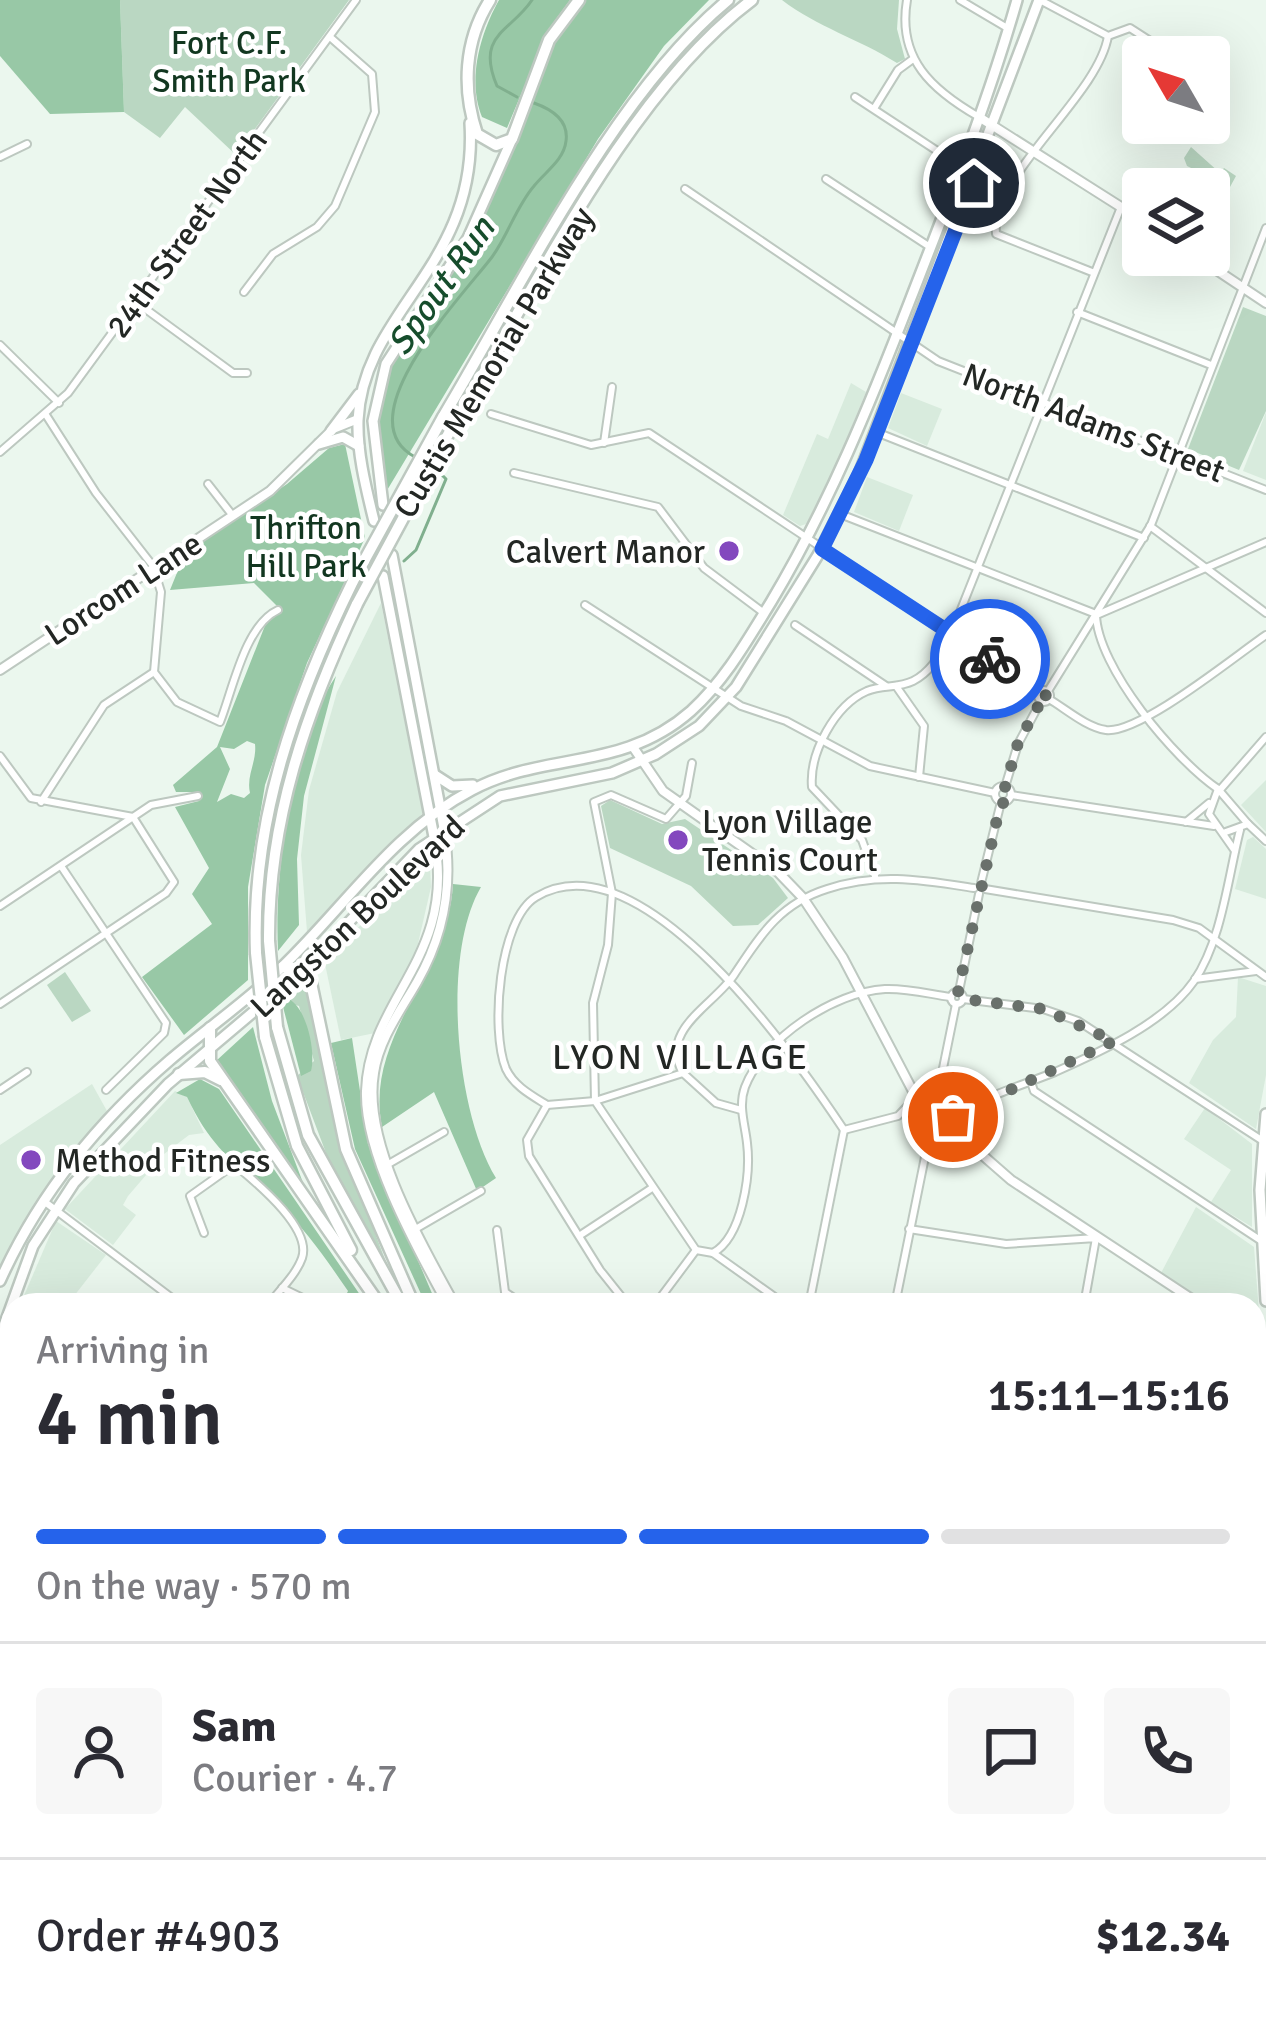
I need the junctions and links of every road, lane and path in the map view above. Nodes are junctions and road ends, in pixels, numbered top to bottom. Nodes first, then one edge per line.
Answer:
1 (356, 0) edge
2 (490, 0) edge
3 (579, 0) edge
4 (728, 0) edge
5 (752, 0) edge
6 (907, 0) edge
7 (960, 0) edge
8 (1017, 0) edge
9 (1040, 0) edge
10 (1009, 28) junction
11 (1108, 36) junction
12 (1142, 36) edge
13 (330, 37) junction
14 (913, 59) junction
15 (855, 97) dead end
16 (469, 104) junction
17 (874, 108) junction
18 (980, 117) junction
19 (995, 127) junction
20 (512, 139) junction
21 (27, 144) dead end
22 (1037, 153) junction
23 (0, 157) edge
24 (962, 165) junction
25 (979, 171) junction
26 (826, 179) dead end
27 (686, 189) dead end
28 (1121, 207) joint
29 (1266, 228) edge
30 (930, 247) junction
31 (1092, 272) junction
32 (1226, 276) edge
33 (1242, 287) junction
34 (244, 292) dead end
35 (136, 302) junction
36 (1266, 303) edge
37 (1077, 312) junction
38 (897, 332) junction
39 (911, 343) junction
40 (0, 346) edge
41 (386, 364) junction
42 (1211, 365) junction
43 (247, 373) dead end
44 (367, 379) junction
45 (612, 387) dead end
46 (1041, 402) junction
47 (59, 403) junction
48 (491, 414) dead end
49 (46, 415) junction
50 (358, 419) junction
51 (331, 431) junction
52 (876, 432) junction
53 (320, 444) junction
54 (604, 444) junction
55 (359, 446) junction
56 (0, 452) edge
57 (1177, 455) junction
58 (375, 468) junction
59 (514, 473) dead end
60 (208, 484) dead end
61 (1010, 484) junction
62 (1266, 490) edge
63 (383, 505) dead end
64 (840, 514) junction
65 (232, 516) junction
66 (374, 520) dead end
67 (1150, 526) junction
68 (1144, 538) junction
69 (808, 539) junction
70 (1266, 542) edge
71 (822, 549) junction
72 (392, 555) dead end
73 (978, 566) junction
74 (154, 569) junction
75 (1205, 571) junction
76 (383, 576) dead end
77 (585, 605) dead end
78 (278, 610) dead end
79 (764, 613) junction
80 (1266, 613) edge
81 (1096, 614) junction
82 (795, 625) dead end
83 (951, 635) junction
84 (1266, 635) edge
85 (1041, 643) dead end
86 (970, 647) junction
87 (980, 652) junction
88 (938, 657) junction
89 (0, 670) edge
90 (154, 671) junction
91 (886, 686) junction
92 (896, 686) junction
93 (712, 690) junction
94 (1044, 696) junction
95 (727, 699) junction
96 (1147, 715) junction
97 (1266, 736) edge
98 (824, 740) junction
99 (633, 747) junction
100 (0, 756) edge
101 (644, 760) junction
102 (692, 763) dead end
103 (435, 775) junction
104 (919, 777) junction
105 (484, 784) junction
106 (1008, 791) junction
107 (1214, 792) junction
108 (995, 793) junction
109 (198, 796) dead end
110 (41, 802) junction
111 (1001, 802) junction
112 (681, 805) junction
113 (441, 809) junction
114 (133, 817) junction
115 (430, 818) junction
116 (1186, 822) junction
117 (1214, 826) junction
118 (1244, 827) junction
119 (444, 828) junction
120 (1223, 833) junction
121 (434, 837) junction
122 (1266, 841) edge
123 (1235, 851) junction
124 (62, 866) junction
125 (875, 876) junction
126 (980, 889) junction
127 (612, 893) junction
128 (803, 898) junction
129 (0, 906) edge
130 (105, 933) junction
131 (1211, 937) junction
132 (283, 967) junction
133 (303, 970) junction
134 (1257, 971) junction
135 (1266, 977) edge
136 (1195, 979) junction
137 (729, 981) junction
138 (860, 992) junction
139 (957, 998) junction
140 (0, 1004) edge
141 (210, 1028) junction
142 (1114, 1041) junction
143 (779, 1042) junction
144 (208, 1051) junction
145 (28, 1072) dead end
146 (155, 1073) junction
147 (683, 1073) junction
148 (178, 1074) junction
149 (1031, 1082) junction
150 (939, 1084) junction
151 (228, 1087) junction
152 (163, 1089) junction
153 (0, 1090) edge
154 (106, 1090) dead end
155 (916, 1097) junction
156 (595, 1101) junction
157 (547, 1105) junction
158 (741, 1110) junction
159 (933, 1112) junction
160 (1266, 1114) edge
161 (946, 1123) junction
162 (929, 1129) junction
163 (844, 1130) junction
164 (444, 1132) dead end
165 (1264, 1142) edge
166 (386, 1166) junction
167 (652, 1189) junction
168 (481, 1191) dead end
169 (49, 1205) junction
170 (909, 1229) junction
171 (415, 1230) junction
172 (496, 1230) dead end
173 (204, 1233) dead end
174 (582, 1234) junction
175 (1096, 1238) junction
176 (1264, 1243) edge
177 (696, 1250) junction
178 (712, 1253) junction
179 (0, 1281) edge
180 (282, 1288) junction
181 (18, 1293) edge
182 (165, 1293) edge
183 (278, 1293) edge
184 (292, 1293) edge
185 (374, 1293) edge
186 (375, 1293) edge
187 (395, 1293) edge
188 (409, 1293) edge
189 (446, 1293) edge
190 (506, 1293) edge
191 (618, 1293) edge
192 (664, 1293) edge
193 (768, 1293) edge
194 (810, 1293) edge
195 (897, 1293) edge
196 (1086, 1293) edge
197 (1182, 1293) edge
198 (1266, 1293) edge

1 - 13 street, 24th Street North
2 - 16 highway
3 - 20 highway
4 - 186 highway, Custis Memorial Parkway, bridge
5 - 187 highway, Custis Memorial Parkway, bridge
6 - 14 street
7 - 10 street
8 - 10 main road, Langston Boulevard
9 - 11 street
9 - 19 main road, Langston Boulevard
10 - 18 main road, Langston Boulevard
11 - 12 street
11 - 22 street
13 - 34 street
13 - 35 street, 24th Street North
14 - 17 street
14 - 18 street
15 - 17 street
16 - 20 highway
16 - 44 main road
17 - 24 street
18 - 19 street
18 - 24 main road, Langston Boulevard
19 - 22 street
19 - 25 main road, Langston Boulevard
20 - 41 main road
21 - 23 street
22 - 28 street
22 - 31 street
24 - 25 street
24 - 30 main road, Langston Boulevard
25 - 39 main road, Langston Boulevard
26 - 30 street
27 - 38 street, North Adams Street
28 - 31 street
29 - 33 street
30 - 38 main road, Langston Boulevard
31 - 37 street
32 - 33 street
33 - 36 street
33 - 42 street
35 - 43 street
35 - 47 street, 24th Street North
37 - 42 street
37 - 46 street
38 - 39 street, North Adams Street
38 - 69 main road, Langston Boulevard
39 - 46 street, North Adams Street
39 - 52 main road, Langston Boulevard
40 - 47 street
41 - 50 main road
41 - 58 main road
42 - 57 street
44 - 50 main road
44 - 51 main road
45 - 54 street
46 - 57 street, North Adams Street
46 - 61 street
47 - 49 street, 24th Street North
48 - 54 street
49 - 56 street, 24th Street North
49 - 74 street
50 - 51 street, Lorcom Lane
50 - 55 main road
50 - 58 main road
51 - 53 street, Lorcom Lane
52 - 61 street
52 - 64 main road, Langston Boulevard
53 - 55 main road
53 - 65 street, Lorcom Lane
54 - 69 street
55 - 66 main road
57 - 62 street, North Adams Street
57 - 67 street
58 - 63 main road
59 - 79 street
60 - 65 street
61 - 68 street
61 - 73 street
64 - 71 main road, Langston Boulevard
64 - 73 street
65 - 74 street, Lorcom Lane
67 - 68 street
67 - 75 street
68 - 81 street
69 - 71 street
69 - 79 main road, Langston Boulevard
70 - 75 street
71 - 83 street
71 - 95 main road, Langston Boulevard
72 - 103 main road
73 - 81 street
73 - 83 street
74 - 89 street, Lorcom Lane
74 - 90 street
75 - 80 street
75 - 81 street
76 - 115 main road
77 - 93 street
78 - 90 street
79 - 93 main road, Langston Boulevard
81 - 94 street
81 - 96 street
82 - 91 street
83 - 86 street
83 - 88 street
84 - 96 street
85 - 87 street
86 - 87 street
86 - 88 street
87 - 94 street
88 - 92 street
90 - 110 street
91 - 92 street
91 - 98 street
92 - 104 street
93 - 95 street
93 - 99 main road, Langston Boulevard
94 - 96 street
94 - 106 street
95 - 98 street
95 - 101 main road, Langston Boulevard
96 - 107 street
97 - 107 street
98 - 104 street
98 - 125 street
99 - 101 street
99 - 105 main road, Langston Boulevard
100 - 110 street
101 - 112 street
101 - 119 main road, Langston Boulevard
102 - 112 street
103 - 105 main road
103 - 113 main road
104 - 108 street
105 - 113 main road, Langston Boulevard
106 - 108 street
106 - 111 street
106 - 116 street
107 - 116 street
107 - 117 street
107 - 118 street
108 - 111 street
109 - 114 street
110 - 114 street
111 - 126 street
112 - 127 street
112 - 128 street
113 - 115 main road, Langston Boulevard
113 - 119 main road
114 - 124 street
114 - 130 street
115 - 121 main road
115 - 132 main road, Langston Boulevard
116 - 117 street
117 - 120 street
118 - 120 street
118 - 122 street
118 - 123 street
119 - 121 main road, Langston Boulevard
119 - 166 street
120 - 123 street
121 - 133 main road, Langston Boulevard
121 - 166 street
123 - 131 street
124 - 129 street
124 - 130 street
125 - 126 street
125 - 128 street
126 - 131 street
126 - 139 street
127 - 137 street
127 - 156 street
127 - 157 street
128 - 137 street
128 - 138 street
130 - 140 street
130 - 154 street
131 - 134 street
131 - 136 street
132 - 133 highway
132 - 141 main road, Langston Boulevard
133 - 144 main road, Langston Boulevard
133 - 188 highway
134 - 135 street
134 - 136 street
136 - 142 street
137 - 143 street
137 - 147 street
138 - 139 street
138 - 143 street
138 - 155 street
139 - 142 street
139 - 150 street
141 - 144 highway
141 - 146 main road, Langston Boulevard
142 - 149 street
142 - 165 street
143 - 158 street
143 - 163 street
144 - 148 main road, Langston Boulevard
144 - 151 highway
145 - 153 street
146 - 152 main road
146 - 169 main road, Langston Boulevard
147 - 156 street
147 - 158 street
148 - 151 highway
148 - 152 main road, Langston Boulevard
149 - 161 street
149 - 176 street
150 - 155 street
150 - 159 street
151 - 185 highway
152 - 169 main road, Langston Boulevard
155 - 159 street
155 - 163 street
156 - 157 street
156 - 167 street
157 - 174 street
158 - 178 street
159 - 161 street
159 - 162 street
160 - 165 main road
161 - 162 street
161 - 175 street
162 - 170 street
163 - 194 street
164 - 166 street
165 - 176 main road
166 - 171 street
167 - 174 street
167 - 177 street
168 - 171 street
169 - 179 main road, Langston Boulevard
169 - 181 main road, Langston Boulevard
169 - 182 street
170 - 175 street
170 - 195 street
171 - 189 street
172 - 190 street
173 - 180 street
174 - 191 street
175 - 196 street
175 - 197 street
176 - 198 main road
177 - 178 street
177 - 192 street
178 - 193 street
180 - 183 street
180 - 184 street

